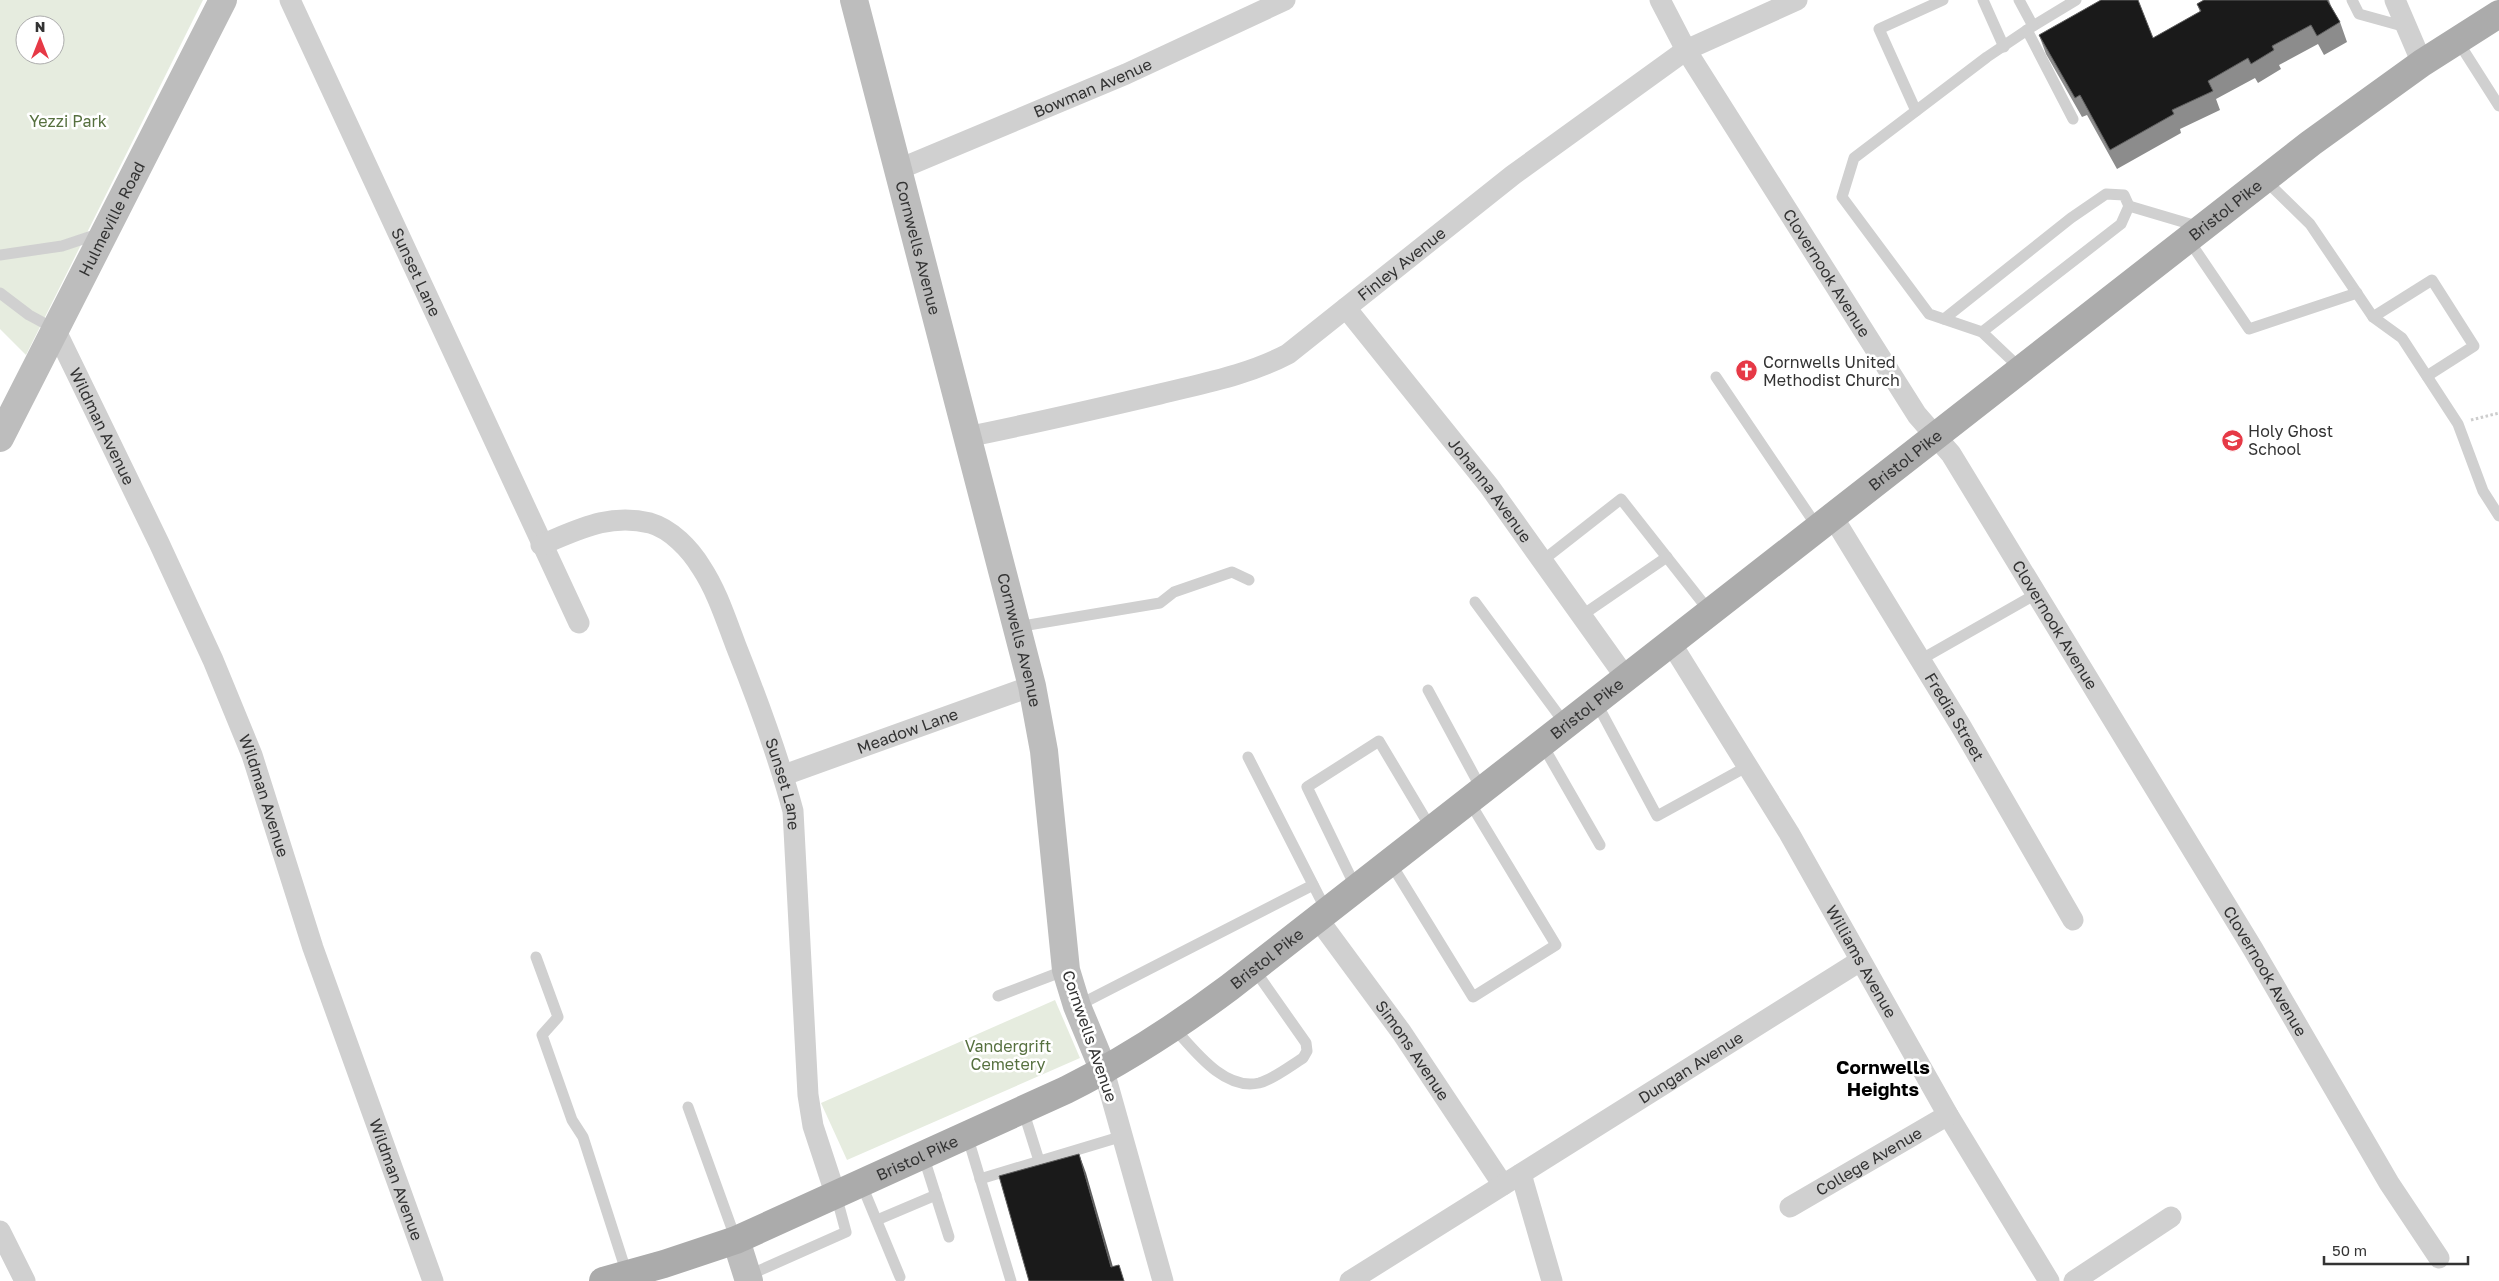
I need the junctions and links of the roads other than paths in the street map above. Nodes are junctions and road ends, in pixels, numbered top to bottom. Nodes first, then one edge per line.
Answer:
1 (223, 0) edge
2 (290, 0) edge
3 (854, 0) edge
4 (1285, 0) edge
5 (1660, 0) edge
6 (1797, 0) edge
7 (1943, 0) edge
8 (1983, 0) edge
9 (2019, 0) edge
10 (2076, 0) edge
11 (2352, 0) edge
12 (2394, 0) edge
13 (2499, 14) edge
14 (2406, 27) junction
15 (2030, 28) junction
16 (2457, 40) junction
17 (2004, 47) junction
18 (1686, 50) junction
19 (2422, 63) junction
20 (2499, 106) edge
21 (1916, 111) junction
22 (2072, 119) dead end
23 (897, 170) junction
24 (2264, 180) junction
25 (2130, 206) junction
26 (105, 232) junction
27 (2195, 233) junction
28 (0, 255) edge
29 (0, 293) edge
30 (2356, 293) junction
31 (1346, 308) junction
32 (2373, 317) junction
33 (1944, 319) junction
34 (55, 329) junction
35 (1982, 332) junction
36 (2021, 369) junction
37 (2427, 376) junction
38 (1716, 377) dead end
39 (966, 437) junction
40 (1935, 437) junction
41 (0, 438) edge
42 (2499, 516) edge
43 (1825, 522) junction
44 (541, 545) junction
45 (1667, 558) junction
46 (1542, 561) junction
47 (1249, 580) dead end
48 (2036, 594) junction
49 (1475, 602) dead end
50 (1710, 612) junction
51 (1582, 616) junction
52 (579, 623) dead end
53 (1016, 628) junction
54 (1671, 643) junction
55 (1920, 660) junction
56 (1626, 678) junction
57 (1032, 686) junction
58 (1428, 690) dead end
59 (1596, 702) junction
60 (1566, 725) junction
61 (1542, 744) junction
62 (1248, 757) dead end
63 (1748, 766) junction
64 (784, 775) junction
65 (1475, 796) junction
66 (1432, 830) junction
67 (1600, 845) dead end
68 (1390, 862) junction
69 (1313, 885) junction
70 (1356, 889) junction
71 (1323, 915) junction
72 (2073, 920) dead end
73 (536, 957) dead end
74 (1860, 961) junction
75 (1254, 969) junction
76 (1066, 970) junction
77 (998, 996) dead end
78 (1076, 1006) junction
79 (1174, 1028) junction
80 (1104, 1071) junction
81 (688, 1107) dead end
82 (1023, 1110) junction
83 (1948, 1115) junction
84 (967, 1135) junction
85 (1123, 1136) junction
86 (923, 1155) junction
87 (1039, 1161) junction
88 (1521, 1174) junction
89 (980, 1179) junction
90 (1045, 1180) edge
91 (861, 1183) junction
92 (1503, 1185) junction
93 (835, 1193) junction
94 (936, 1195) junction
95 (1790, 1207) dead end
96 (2171, 1217) dead end
97 (877, 1220) junction
98 (0, 1231) edge
99 (949, 1237) dead end
100 (736, 1240) junction
101 (2439, 1258) dead end
102 (900, 1276) dead end
103 (629, 1277) edge
104 (748, 1278) edge
105 (25, 1281) edge
106 (433, 1281) edge
107 (1011, 1281) edge
108 (1164, 1281) edge
109 (1350, 1281) edge
110 (1552, 1281) edge
111 (2049, 1281) edge
112 (2074, 1281) edge

1 - 26 street, Hulmeville Road
2 - 44 street, Sunset Lane
3 - 23 street, Cornwells Avenue
4 - 23 street, Bowman Avenue
5 - 18 street, Clovernook Avenue
6 - 18 street, Finley Avenue
7 - 21 lane
8 - 17 lane
9 - 15 lane
10 - 15 lane
11 - 14 lane
12 - 14 street
13 - 16 main road, Bristol Pike
14 - 19 street
15 - 17 lane
15 - 22 lane
16 - 19 main road, Bristol Pike
16 - 20 lane
17 - 21 lane
18 - 31 street, Finley Avenue
18 - 40 street, Clovernook Avenue
19 - 24 main road, Bristol Pike
21 - 33 lane
23 - 39 street, Cornwells Avenue
24 - 27 main road, Bristol Pike
24 - 30 lane
25 - 27 lane
25 - 33 lane
25 - 35 lane
26 - 28 lane
26 - 34 street, Hulmeville Road
27 - 30 lane
27 - 36 main road, Bristol Pike
29 - 34 lane
30 - 32 lane
31 - 39 street, Finley Avenue
31 - 46 street, Johanna Avenue
32 - 37 lane
32 - 37 lane
33 - 35 lane
34 - 41 street, Hulmeville Road
34 - 106 street, Wildman Avenue
35 - 36 lane
36 - 40 main road, Bristol Pike
37 - 42 lane
38 - 43 lane
39 - 53 street, Cornwells Avenue
40 - 43 main road, Bristol Pike
40 - 48 street, Clovernook Avenue
43 - 50 main road, Bristol Pike
43 - 55 street, Fredia Street
44 - 52 street, Sunset Lane
44 - 64 street, Sunset Lane
45 - 46 lane
45 - 50 lane
45 - 51 lane
46 - 51 street, Johanna Avenue
47 - 53 lane
48 - 55 lane
48 - 101 street, Clovernook Avenue
49 - 60 lane
50 - 54 main road, Bristol Pike
51 - 56 street, Johanna Avenue
53 - 57 street, Cornwells Avenue
54 - 56 main road, Bristol Pike
54 - 63 street, Williams Avenue
55 - 72 street, Fredia Street
56 - 59 main road, Bristol Pike
57 - 64 street, Meadow Lane
57 - 76 street, Cornwells Avenue
58 - 65 lane
59 - 60 main road, Bristol Pike
59 - 63 lane
60 - 61 main road, Bristol Pike
61 - 65 main road, Bristol Pike
61 - 67 lane
62 - 69 lane
63 - 74 street, Williams Avenue
64 - 93 street, Sunset Lane
65 - 66 main road, Bristol Pike
65 - 68 lane
66 - 68 main road, Bristol Pike
66 - 70 lane
68 - 70 main road, Bristol Pike
69 - 71 lane
69 - 78 lane
70 - 71 main road, Bristol Pike
71 - 75 main road, Bristol Pike
71 - 92 street, Simons Avenue
73 - 103 lane
74 - 83 street, Williams Avenue
74 - 88 street, Dungan Avenue
75 - 79 main road, Bristol Pike
75 - 79 lane
76 - 77 lane
76 - 78 street, Cornwells Avenue
78 - 80 street, Cornwells Avenue
79 - 80 main road, Bristol Pike
80 - 82 main road, Bristol Pike
80 - 85 street, Cornwells Avenue
81 - 100 lane
82 - 84 main road, Bristol Pike
82 - 87 lane
83 - 95 street, College Avenue
83 - 111 street, Williams Avenue
84 - 86 main road, Bristol Pike
84 - 89 lane
85 - 87 lane
85 - 108 street, Cornwells Avenue
86 - 91 main road, Bristol Pike
86 - 94 lane
87 - 89 lane
87 - 90 lane
88 - 92 street, Dungan Avenue
88 - 110 street
89 - 107 lane
91 - 93 main road, Bristol Pike
91 - 97 lane
92 - 109 street
93 - 100 main road, Bristol Pike
93 - 104 lane
94 - 97 lane
94 - 99 lane
96 - 112 street
97 - 102 lane
98 - 105 street
100 - 103 main road, Bristol Pike
100 - 104 street

